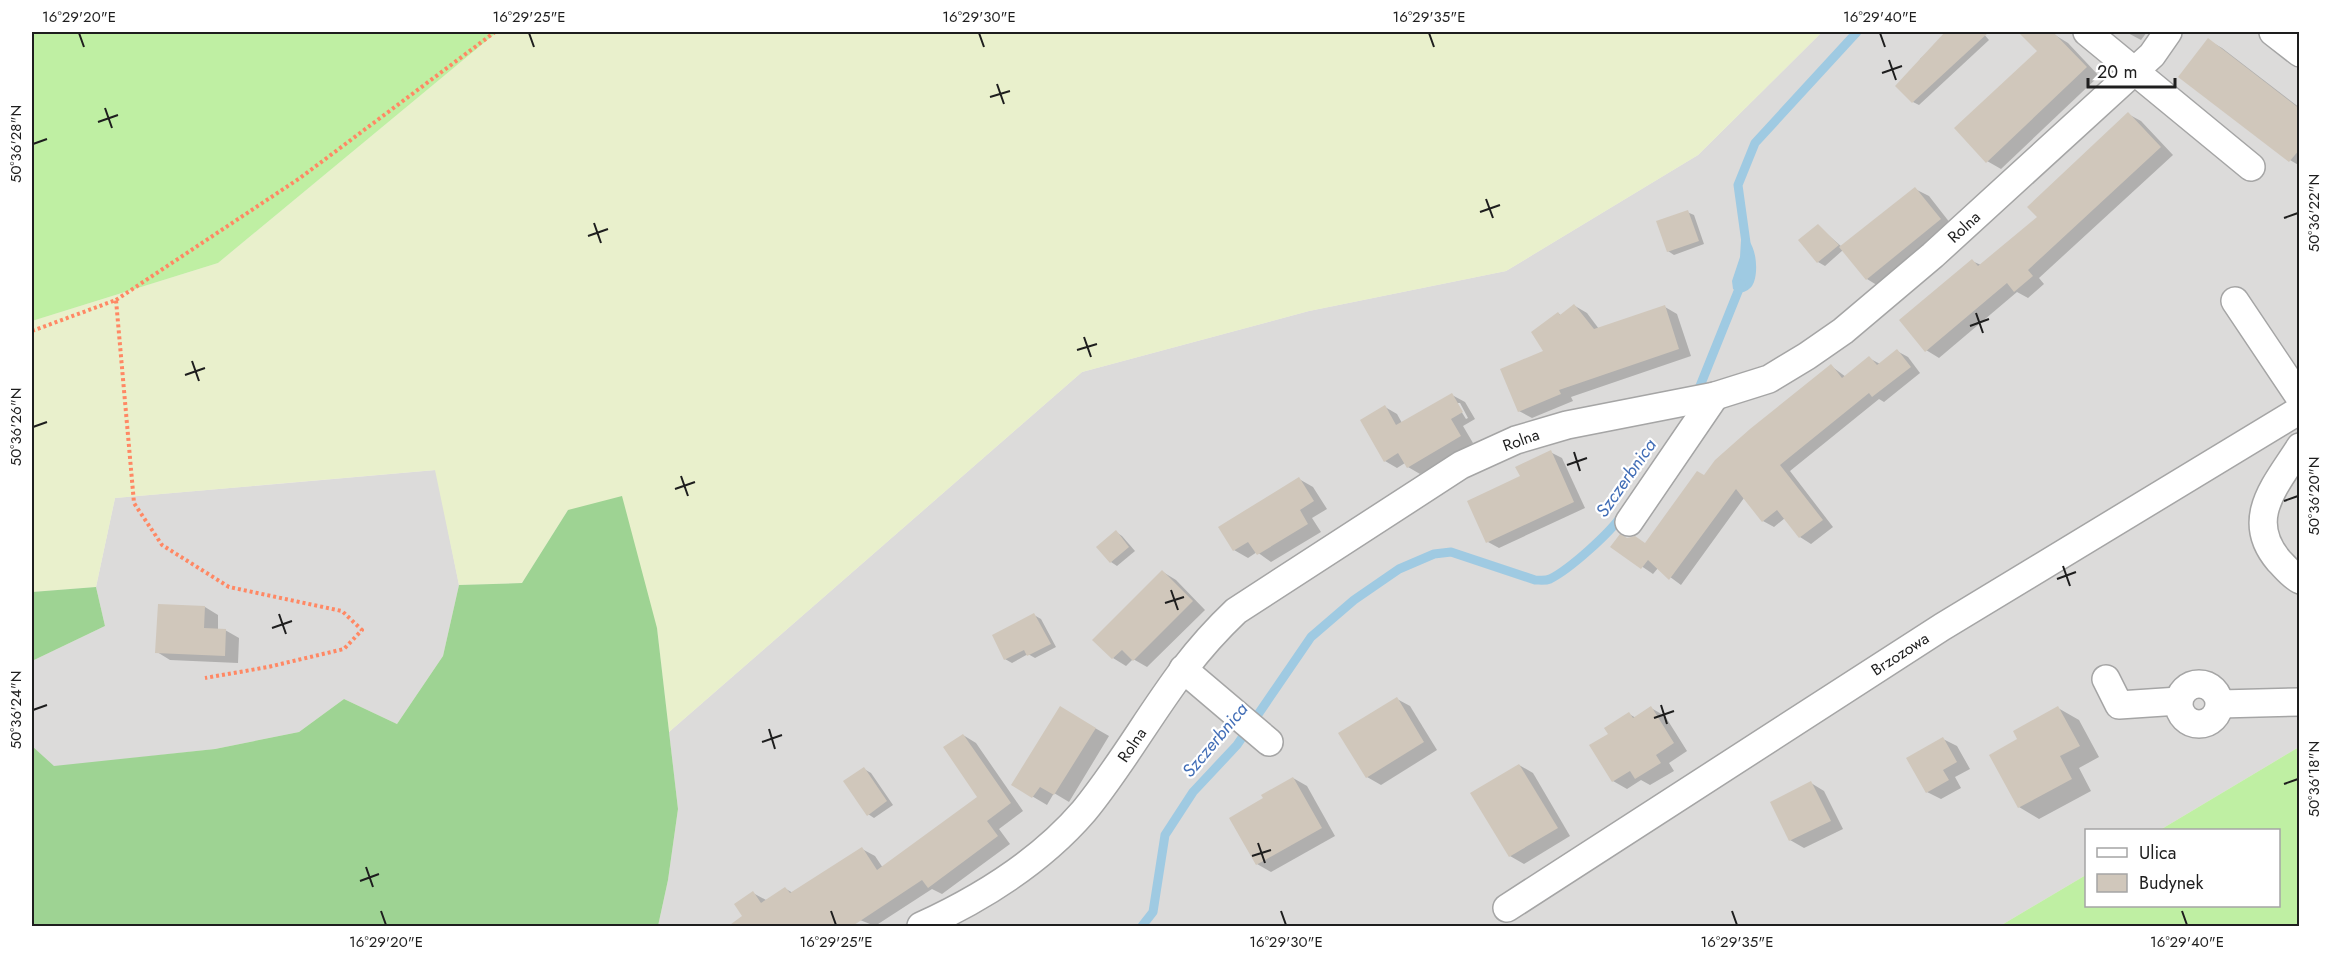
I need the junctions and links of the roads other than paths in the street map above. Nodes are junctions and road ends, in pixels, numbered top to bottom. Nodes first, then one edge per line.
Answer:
1 (2087, 32) edge
2 (2168, 32) edge
3 (2273, 32) edge
4 (2300, 53) edge
5 (2134, 70) junction
6 (2251, 167) dead end
7 (2235, 301) dead end
8 (1715, 396) junction
9 (2300, 398) edge
10 (2300, 410) edge
11 (2300, 447) edge
12 (1629, 522) dead end
13 (2300, 580) edge
14 (1183, 669) junction
15 (2106, 679) dead end
16 (2300, 702) edge
17 (1269, 742) dead end
18 (1507, 908) dead end
19 (921, 927) edge

1 - 5 street
2 - 5 street, Rolna
3 - 4 street
5 - 6 street
5 - 8 street, Rolna
7 - 9 street
8 - 12 street
8 - 14 street, Rolna
10 - 18 street, Brzozowa
11 - 13 street
14 - 17 street
14 - 19 street, Rolna
15 - 16 street

